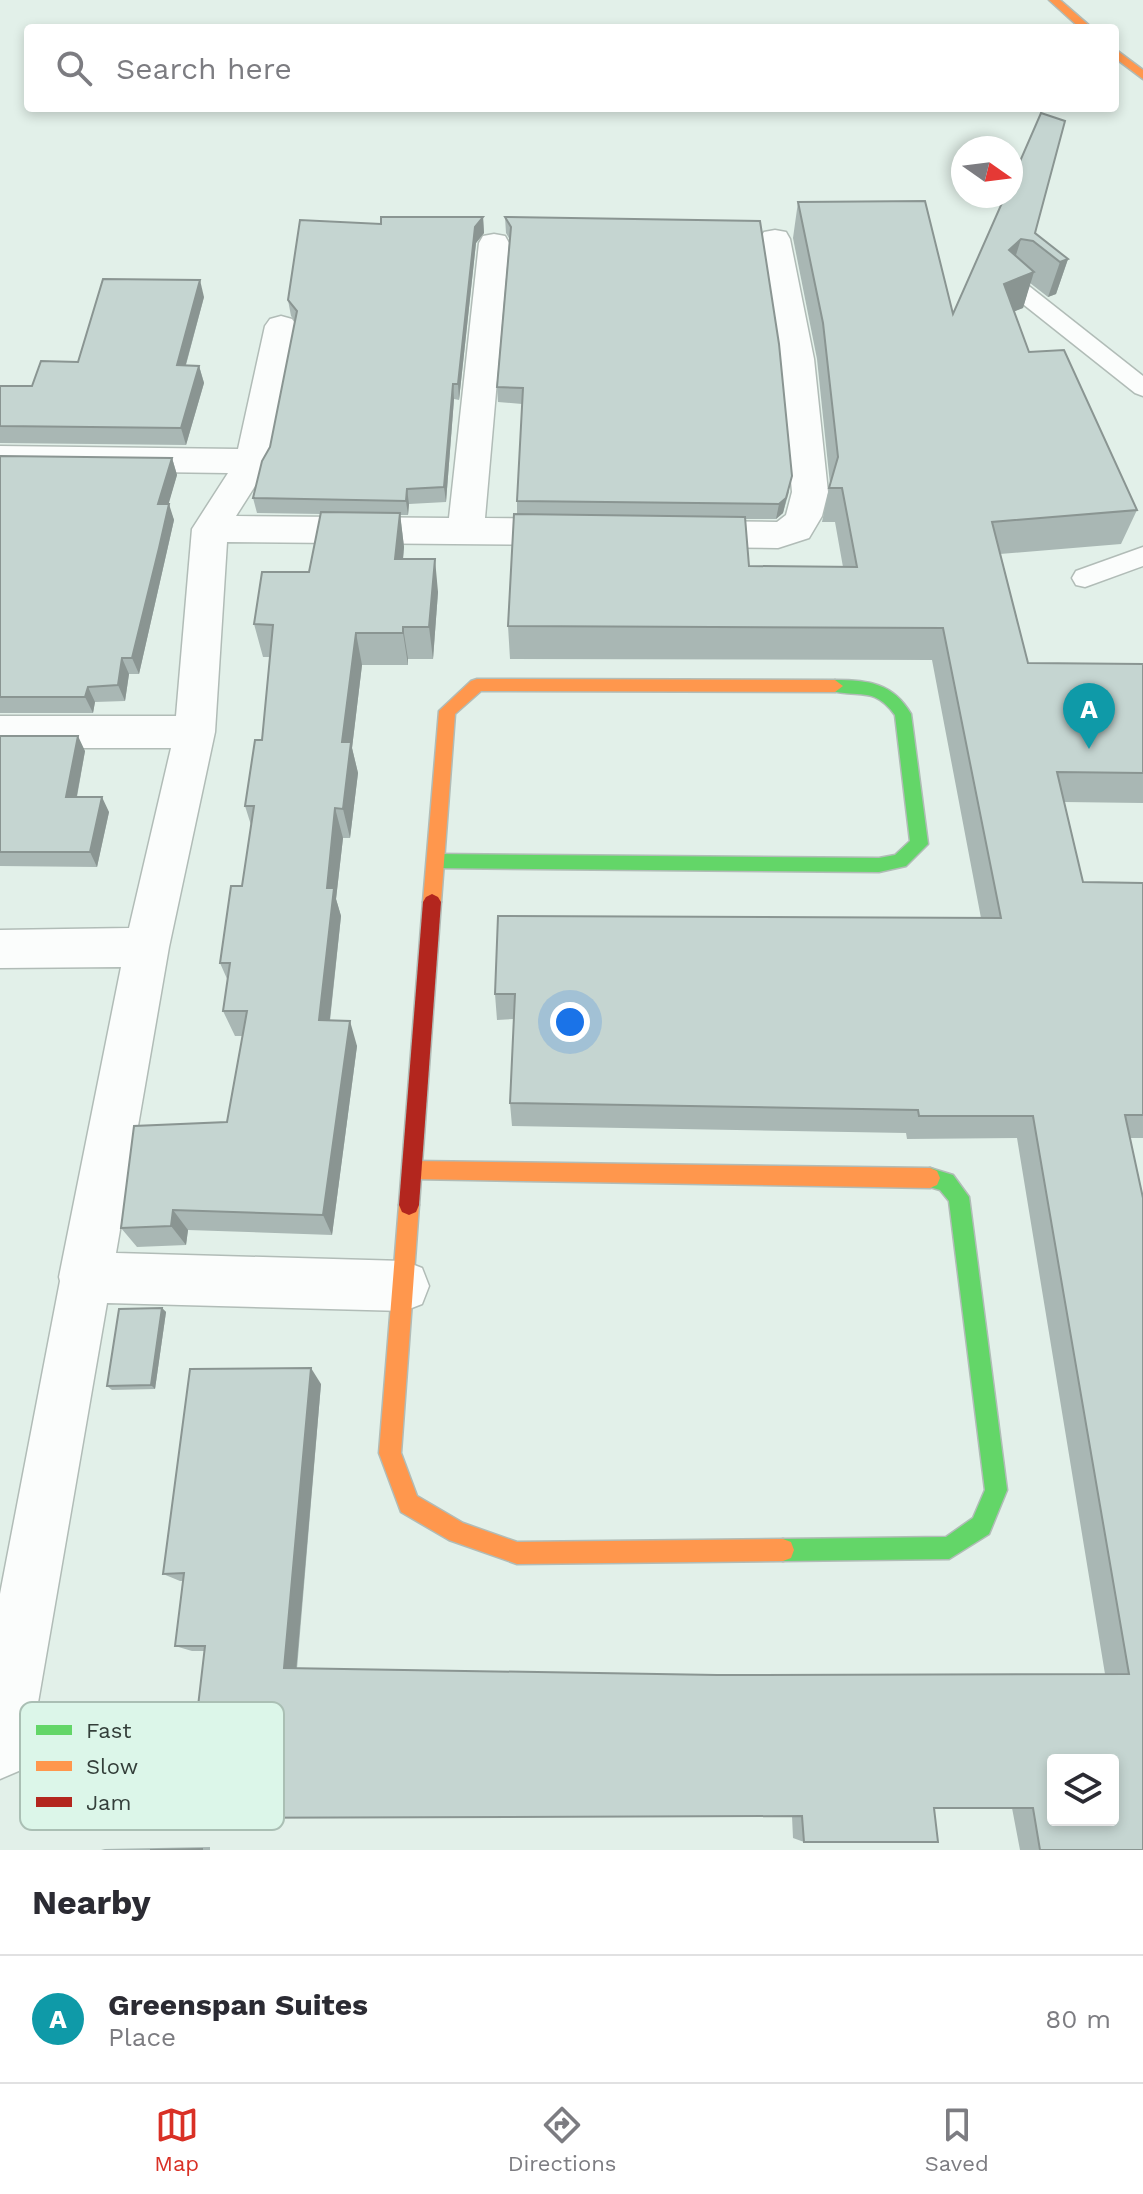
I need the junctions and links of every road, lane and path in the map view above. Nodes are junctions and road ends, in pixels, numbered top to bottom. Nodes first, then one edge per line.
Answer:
1 (1054, 0) edge
2 (1082, 24) edge
3 (1119, 55) edge
4 (1143, 76) edge
5 (775, 239) dead end
6 (494, 243) dead end
7 (1012, 284) edge
8 (281, 326) dead end
9 (1143, 388) edge
10 (0, 458) edge
11 (253, 461) junction
12 (210, 529) junction
13 (466, 531) junction
14 (606, 533) edge
15 (653, 533) edge
16 (1143, 556) edge
17 (1085, 578) dead end
18 (0, 732) edge
19 (195, 732) junction
20 (436, 861) junction
21 (147, 947) junction
22 (0, 949) edge
23 (413, 1170) junction
24 (84, 1277) junction
25 (404, 1286) junction
26 (0, 1749) edge

1 - 2 street
3 - 4 street
5 - 15 street
6 - 13 street
7 - 9 lane
8 - 11 street
10 - 11 street
11 - 12 street
12 - 13 street
12 - 19 street
13 - 14 street
16 - 17 lane
18 - 19 street
19 - 21 street
20 - 20 street
20 - 23 street
21 - 22 street
21 - 24 street
23 - 25 street
23 - 25 street
24 - 25 street
24 - 26 street

